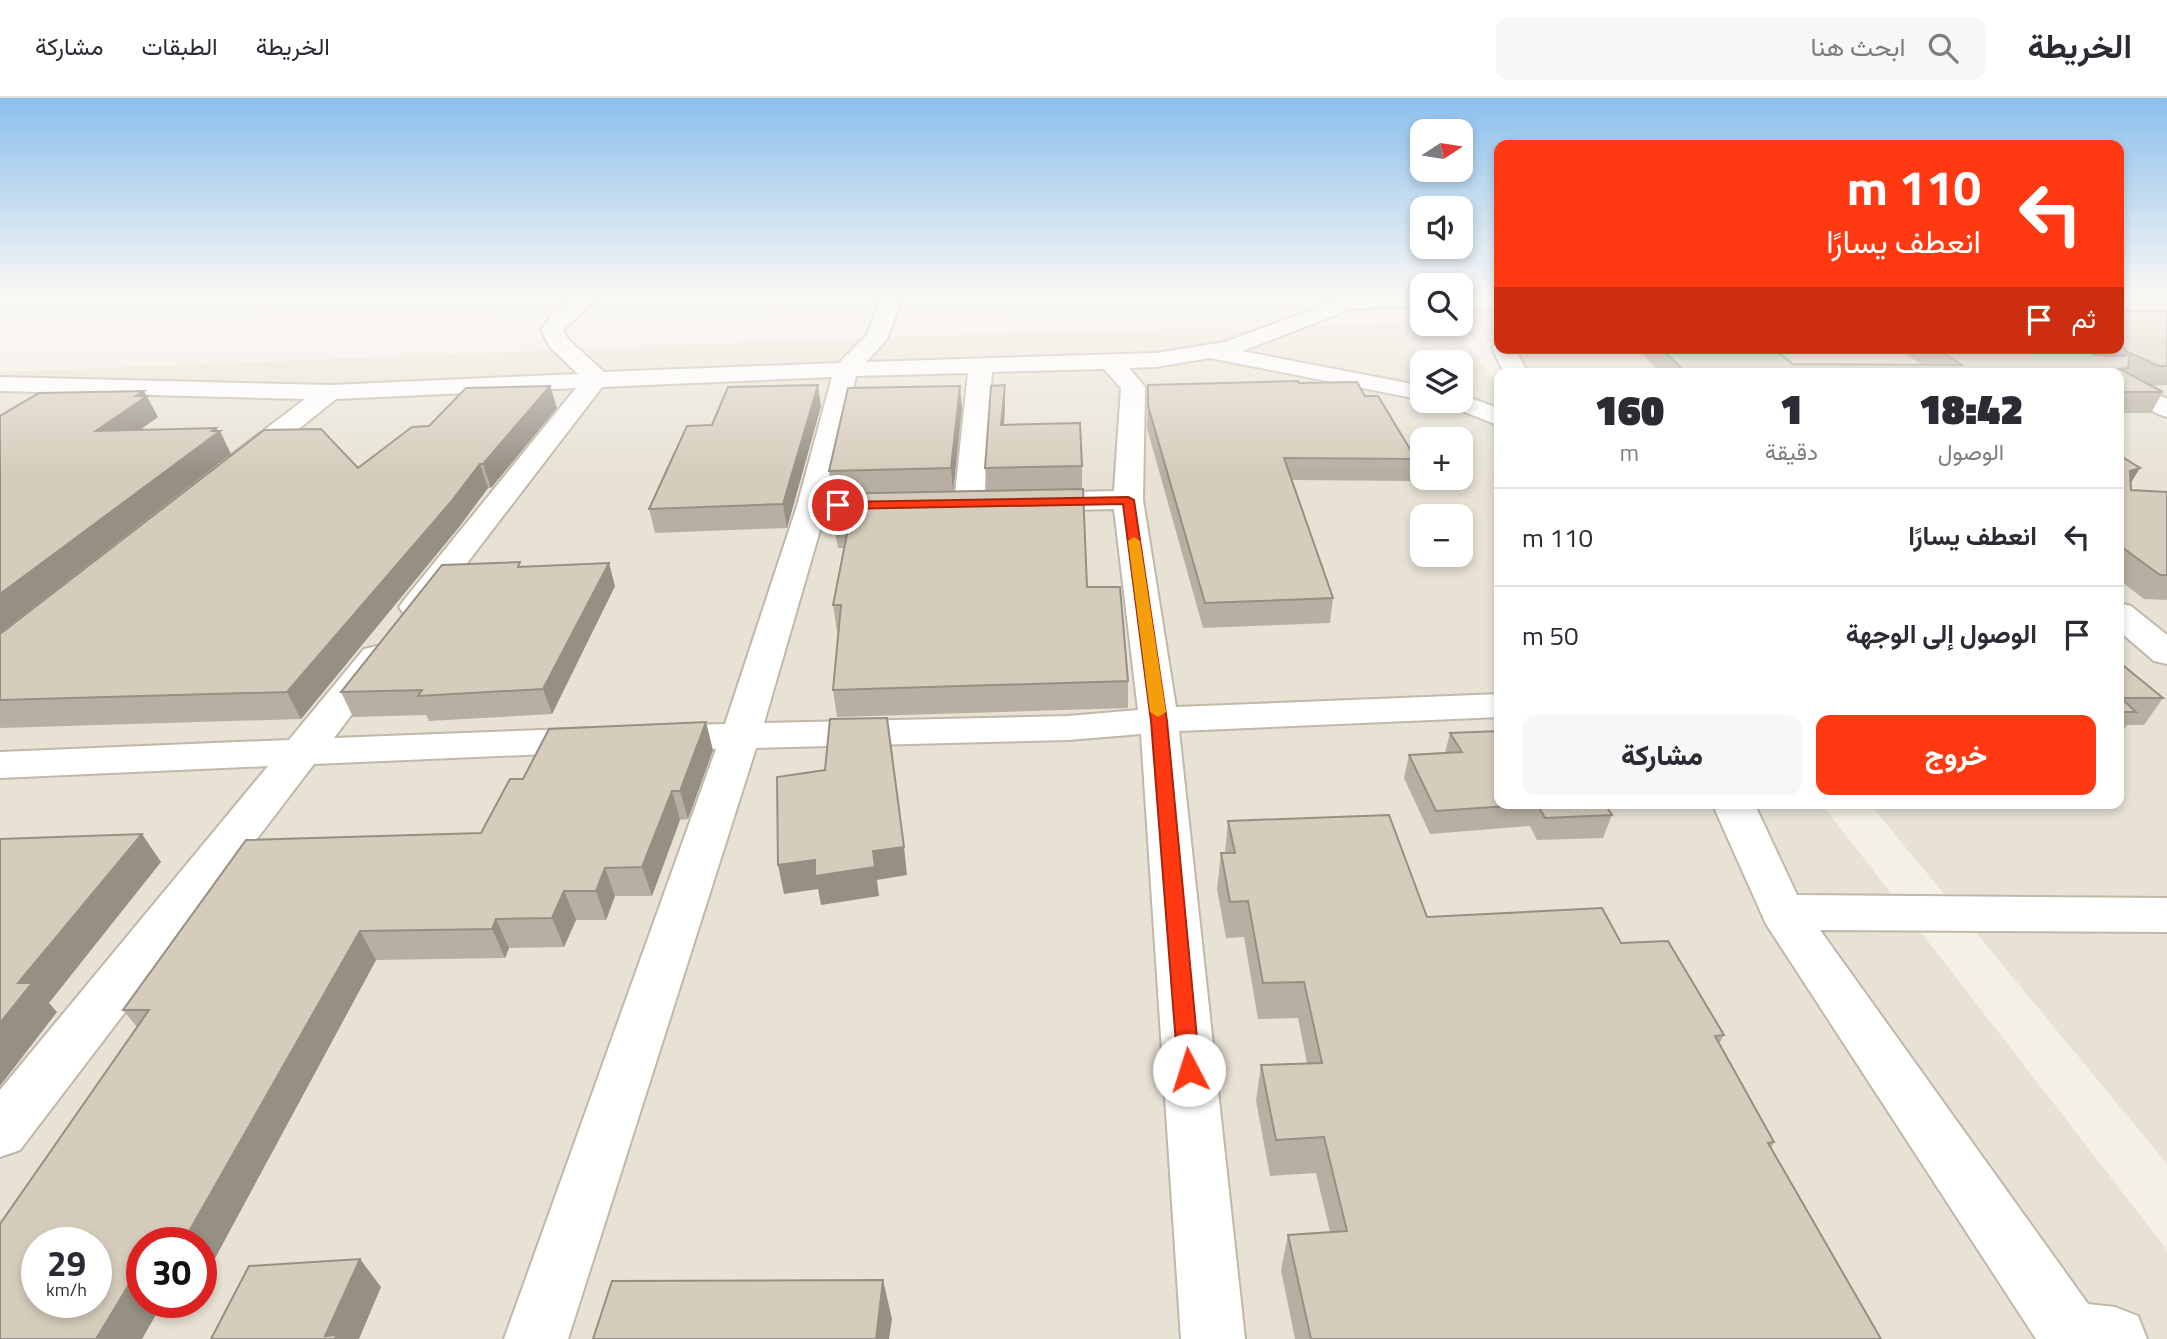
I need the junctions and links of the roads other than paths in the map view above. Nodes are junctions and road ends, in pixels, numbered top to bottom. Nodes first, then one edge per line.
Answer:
1 (573, 356) edge
2 (859, 356) edge
3 (1187, 356) edge
4 (1230, 356) edge
5 (1111, 362) junction
6 (981, 365) junction
7 (846, 369) junction
8 (595, 378) junction
9 (0, 384) edge
10 (2124, 385) edge
11 (71, 386) junction
12 (1410, 390) edge
13 (330, 392) junction
14 (1473, 407) edge
15 (2167, 409) edge
16 (24, 411) edge
17 (1494, 416) edge
18 (220, 477) edge
19 (1128, 500) junction
20 (2124, 617) edge
21 (2167, 653) edge
22 (1494, 705) edge
23 (1159, 721) junction
24 (741, 734) junction
25 (301, 752) junction
26 (0, 765) edge
27 (1736, 809) edge
28 (1782, 912) junction
29 (2167, 915) edge
30 (0, 1132) edge
31 (2087, 1338) edge
32 (536, 1339) edge
33 (1213, 1339) edge

1 - 8 street
2 - 7 street
3 - 5 street
4 - 12 street
5 - 6 street
5 - 19 street
6 - 7 street
6 - 19 street
7 - 8 street
7 - 24 street
8 - 13 street
8 - 25 street
9 - 11 street
10 - 15 street
11 - 13 street
11 - 16 street
13 - 18 street
14 - 17 street
19 - 23 street
20 - 21 street
22 - 23 street
23 - 24 street
23 - 33 street
24 - 25 street
24 - 32 street
25 - 26 street
25 - 30 street
27 - 28 street
28 - 29 street
28 - 31 street

